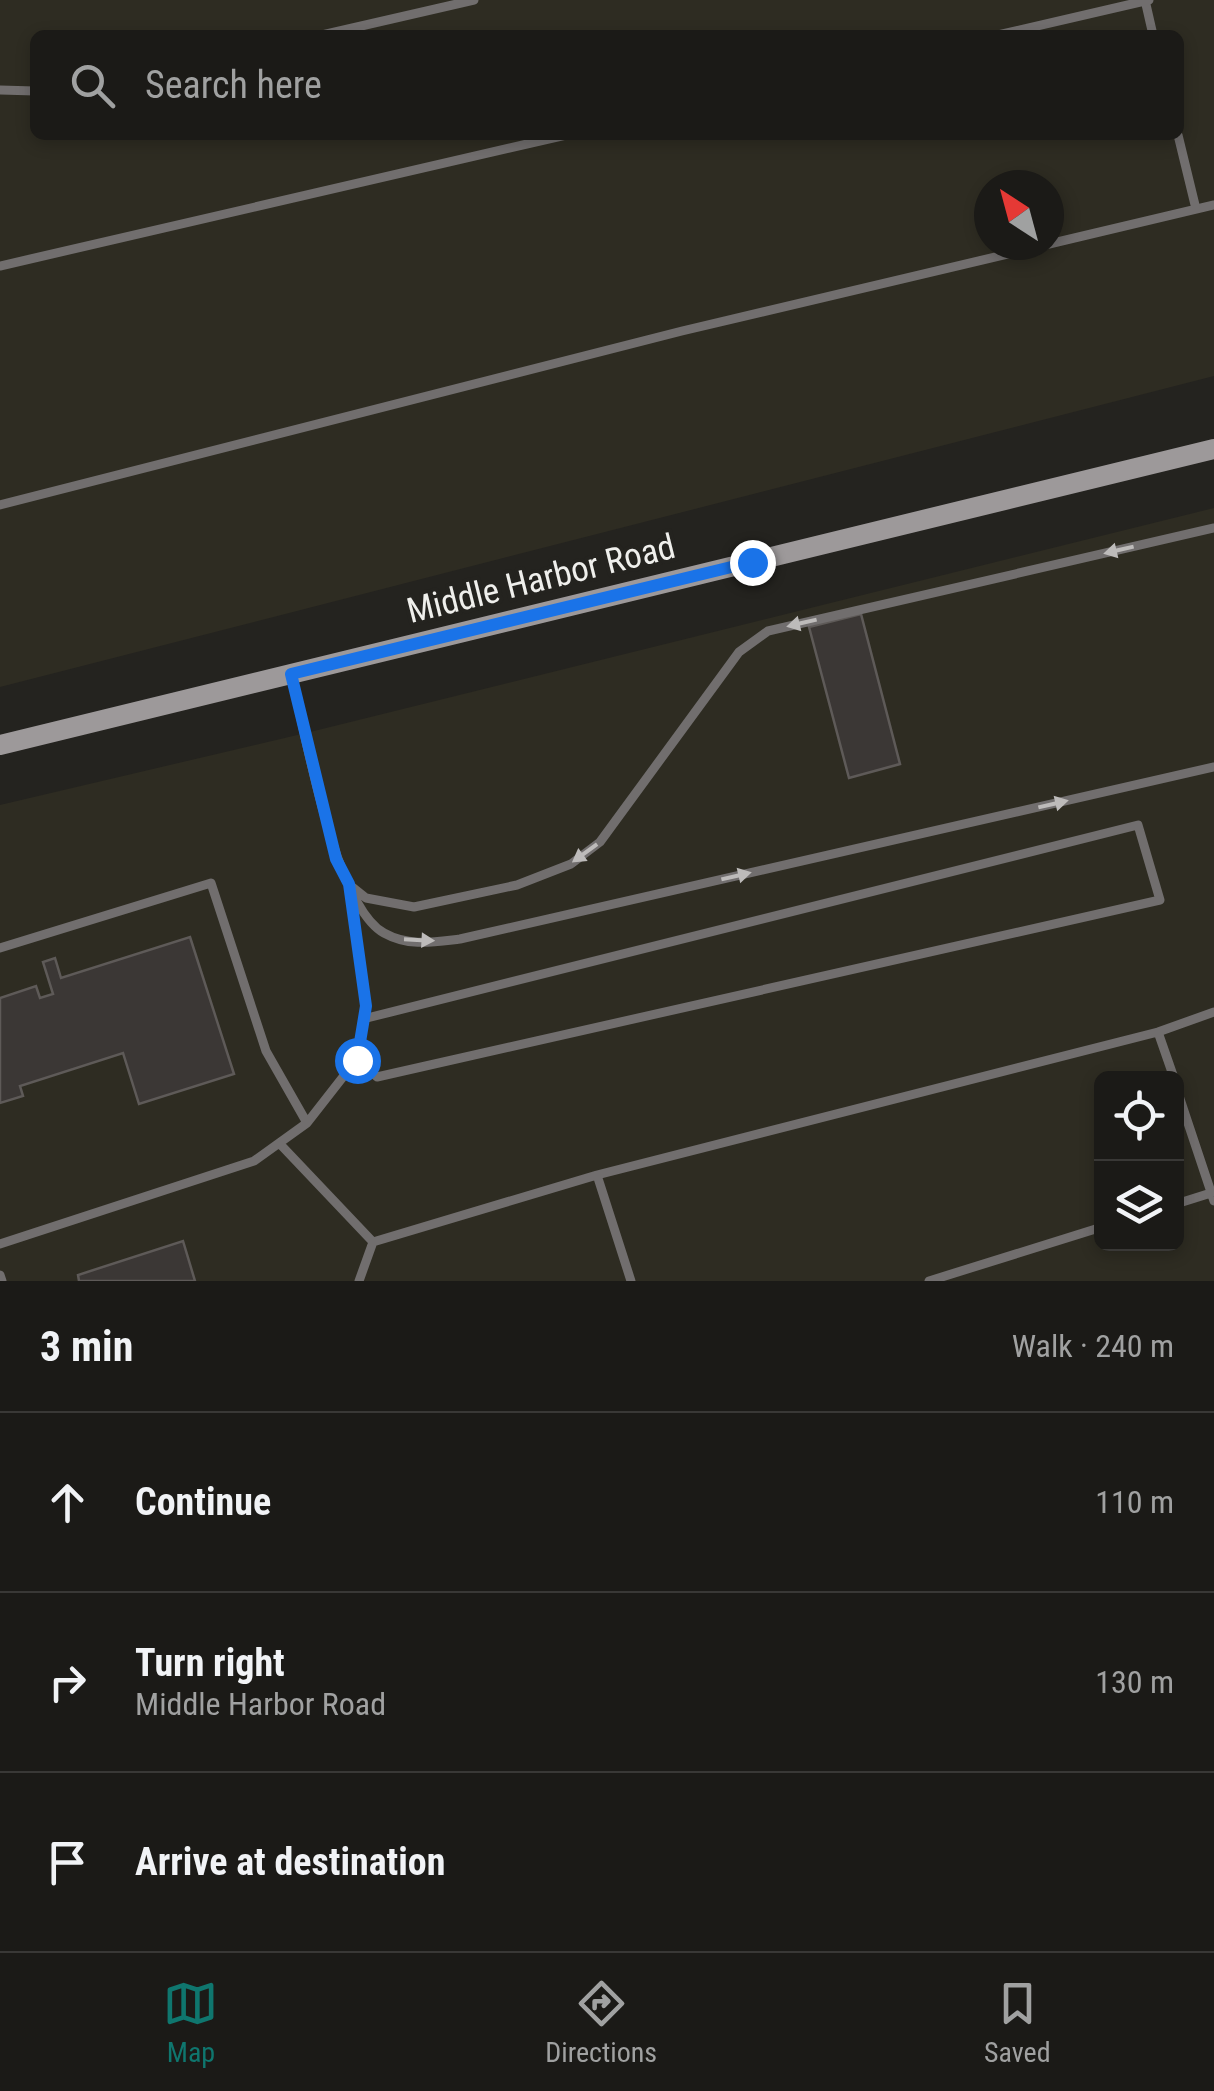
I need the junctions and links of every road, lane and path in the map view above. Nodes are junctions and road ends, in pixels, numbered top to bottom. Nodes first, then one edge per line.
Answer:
1 (474, 0) edge
2 (1146, 0) edge
3 (344, 30) edge
4 (1019, 30) edge
5 (1153, 30) edge
6 (0, 90) edge
7 (30, 92) edge
8 (544, 140) edge
9 (1179, 140) edge
10 (1214, 205) edge
11 (1196, 210) junction
12 (1064, 241) edge
13 (984, 260) edge
14 (0, 266) edge
15 (1214, 449) edge
16 (0, 505) edge
17 (1214, 528) edge
18 (291, 674) junction
19 (0, 745) edge
20 (1214, 767) edge
21 (349, 884) junction
22 (0, 948) edge
23 (1214, 1012) edge
24 (363, 1019) junction
25 (1158, 1032) junction
26 (357, 1060) junction
27 (1172, 1071) edge
28 (1184, 1111) edge
29 (307, 1123) junction
30 (279, 1142) junction
31 (597, 1176) junction
32 (1213, 1196) edge
33 (1184, 1202) edge
34 (1094, 1229) edge
35 (373, 1242) junction
36 (0, 1244) edge
37 (359, 1281) edge
38 (632, 1281) edge
39 (929, 1281) edge

1 - 3 lane
2 - 4 lane
2 - 5 lane
6 - 7 lane
8 - 14 lane
9 - 11 lane
10 - 11 lane
11 - 12 lane
13 - 16 lane
15 - 18 main road, Middle Harbor Road
17 -> 21 lane
18 - 19 main road, Middle Harbor Road
18 - 21 lane
21 -> 20 lane
21 - 24 lane
22 - 29 lane
23 - 25 lane
24 - 26 lane
24 - 26 lane
25 - 27 lane
25 - 31 lane
26 - 29 lane
28 - 32 lane
29 - 30 lane
30 - 35 lane
30 - 36 lane
31 - 35 lane
31 - 38 lane
32 - 33 lane
34 - 39 lane
35 - 37 lane

